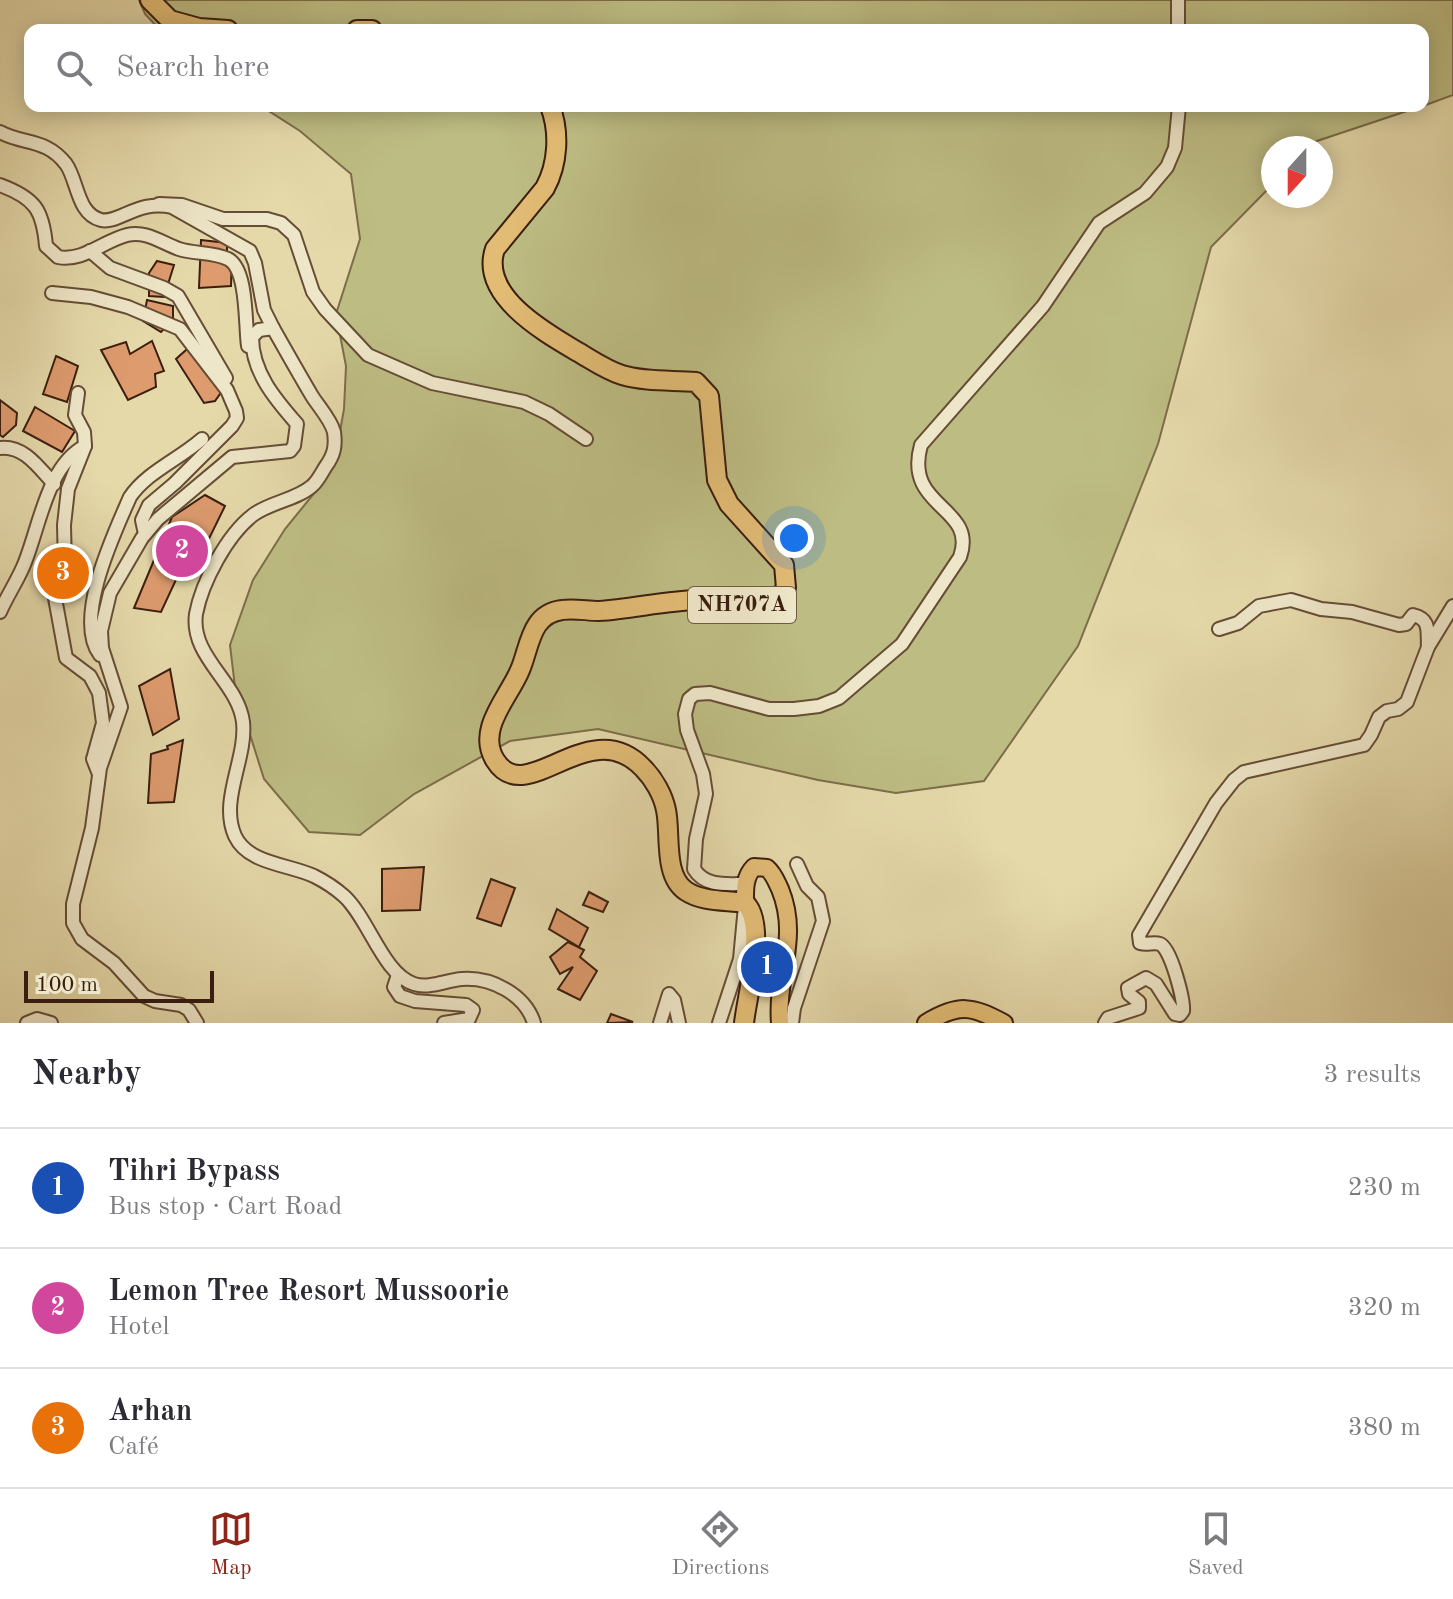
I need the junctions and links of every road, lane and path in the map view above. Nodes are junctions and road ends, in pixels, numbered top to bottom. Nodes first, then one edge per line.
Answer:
1 (150, 0) edge
2 (1178, 0) edge
3 (184, 24) edge
4 (1178, 24) edge
5 (552, 112) edge
6 (1178, 112) edge
7 (0, 132) edge
8 (0, 185) edge
9 (159, 204) junction
10 (90, 251) junction
11 (52, 293) dead end
12 (273, 328) junction
13 (258, 365) junction
14 (78, 393) dead end
15 (236, 411) junction
16 (202, 439) dead end
17 (586, 439) dead end
18 (85, 446) junction
19 (0, 448) edge
20 (54, 484) junction
21 (145, 534) junction
22 (1453, 606) edge
23 (0, 612) edge
24 (1219, 629) dead end
25 (1428, 647) junction
26 (107, 664) junction
27 (99, 774) junction
28 (797, 864) dead end
29 (745, 893) junction
30 (398, 975) junction
31 (27, 1023) edge
32 (51, 1023) edge
33 (197, 1023) edge
34 (444, 1023) edge
35 (534, 1023) edge
36 (660, 1023) edge
37 (679, 1023) edge
38 (719, 1023) edge
39 (744, 1023) edge
40 (780, 1023) edge
41 (792, 1023) edge
42 (926, 1023) edge
43 (1004, 1023) edge
44 (1105, 1023) edge

1 - 3 highway
2 - 4 street
5 - 29 highway, NH707A
6 - 29 street
7 - 9 street
8 - 10 street
9 - 12 street
9 - 17 street
10 - 13 street
10 - 15 street
11 - 15 street
12 - 13 street
12 - 30 street
13 - 21 street
14 - 18 street
15 - 21 street
16 - 26 street
18 - 20 street
18 - 27 street
19 - 20 street
20 - 23 street
21 - 26 street
22 - 25 street
24 - 25 street
25 - 44 street
26 - 27 street
27 - 33 street
28 - 41 street
29 - 38 street
29 - 39 highway
29 - 40 main road
30 - 34 street
30 - 35 street
31 - 32 street
36 - 37 street
42 - 43 main road

